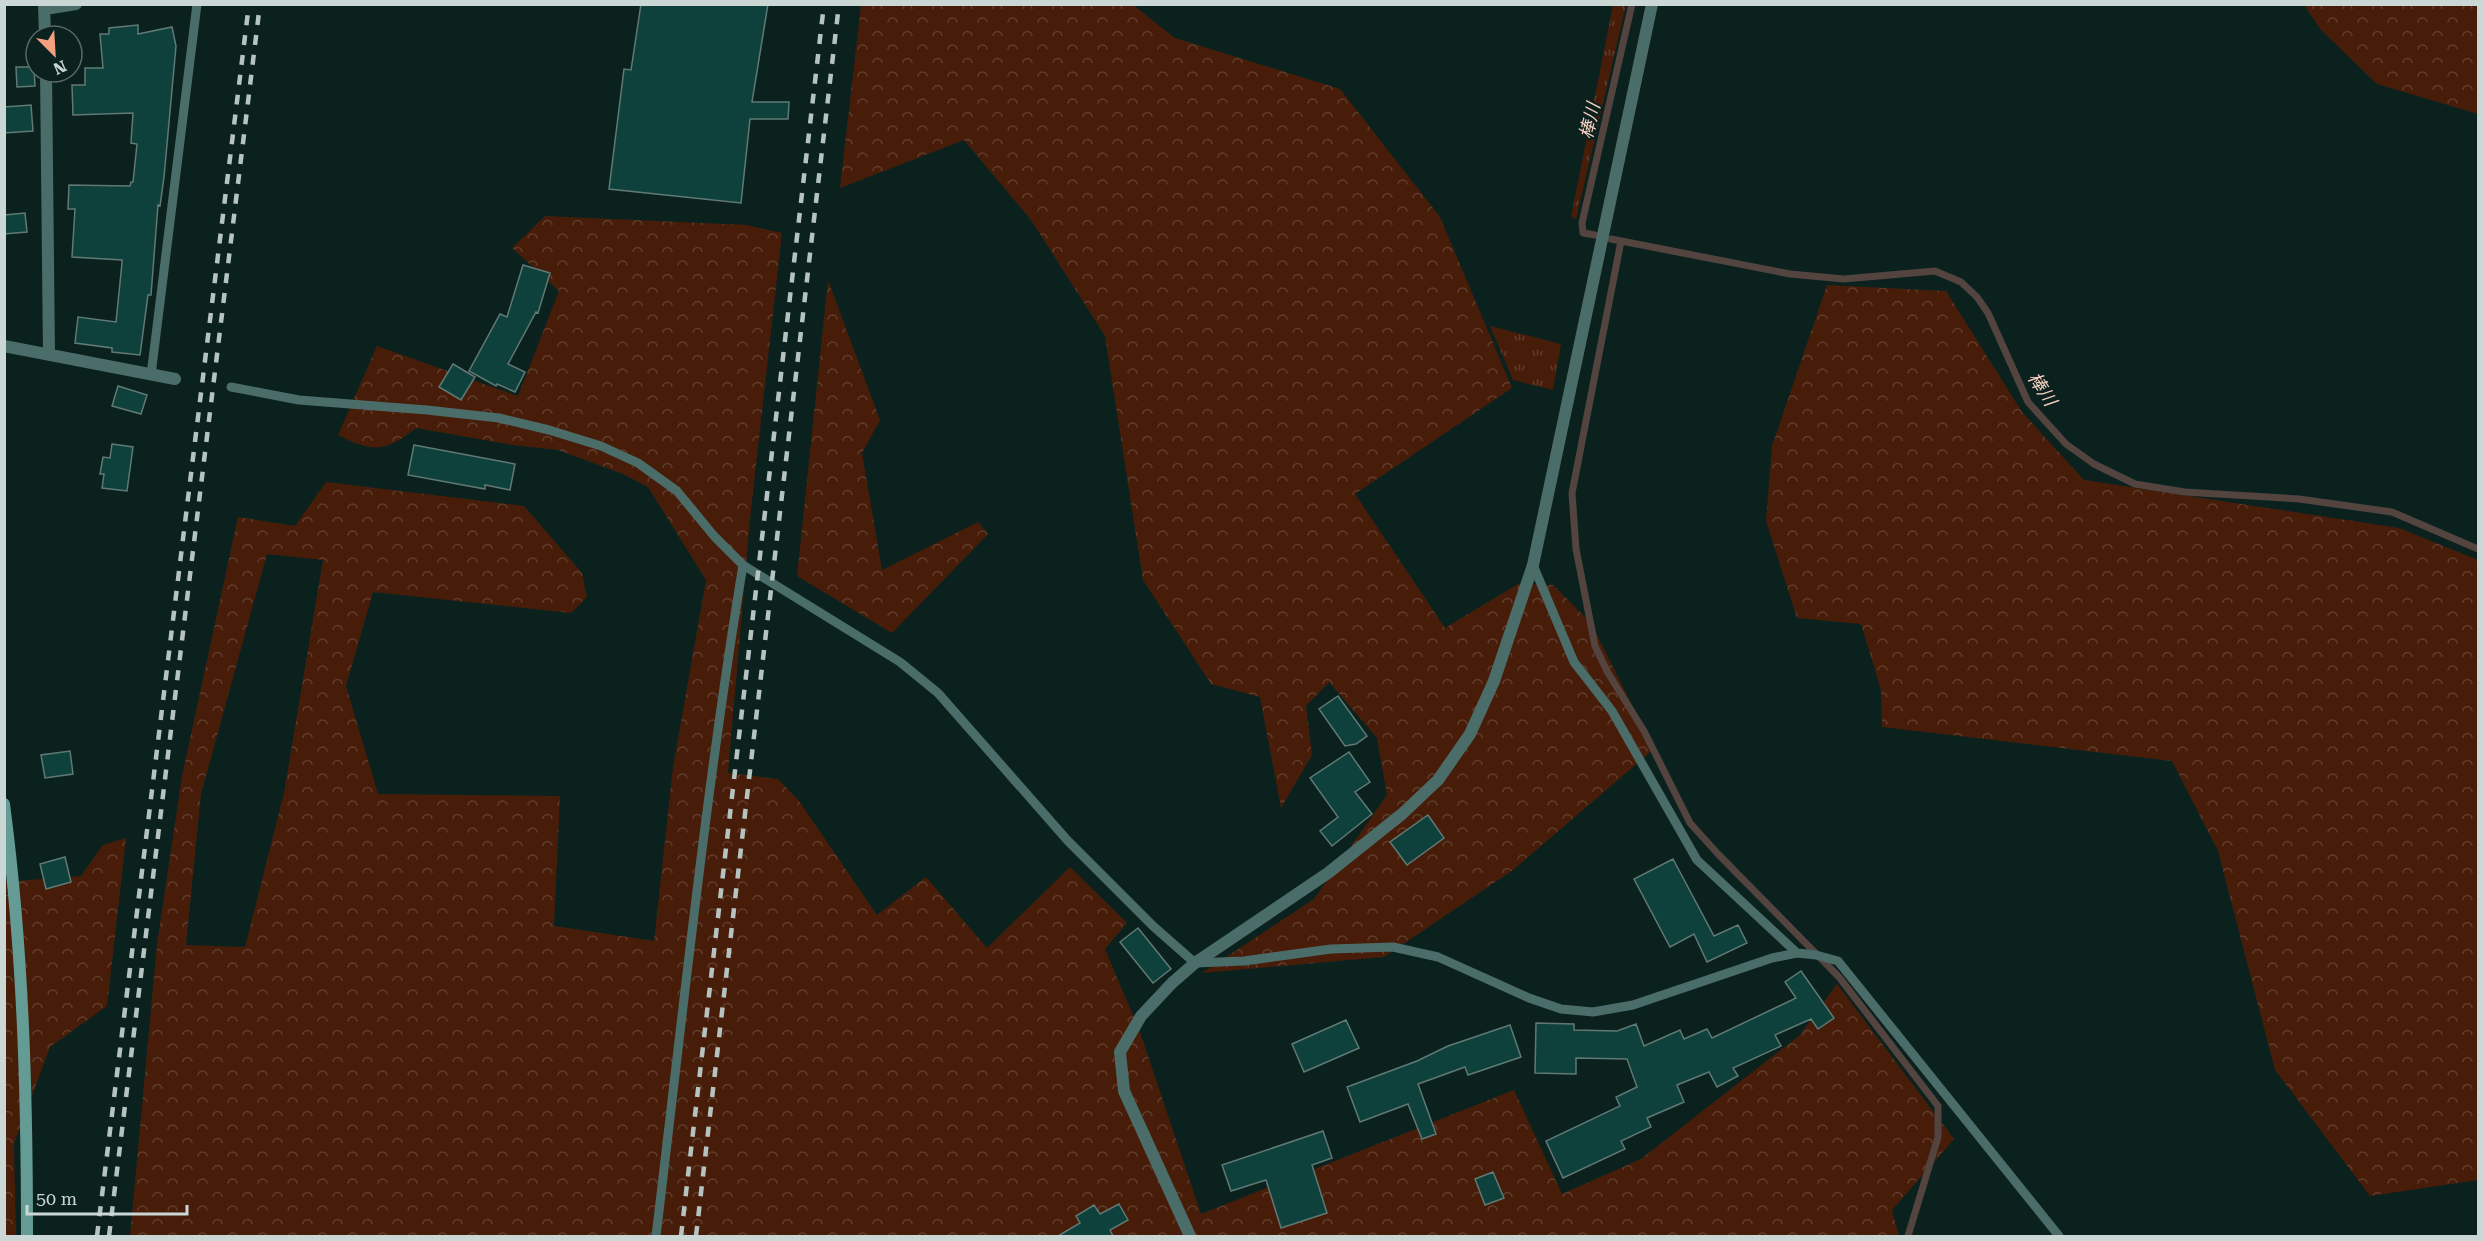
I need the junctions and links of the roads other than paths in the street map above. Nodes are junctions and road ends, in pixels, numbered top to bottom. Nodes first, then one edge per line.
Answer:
1 (76, 4) edge
2 (197, 4) edge
3 (1652, 4) edge
4 (44, 7) edge
5 (45, 24) edge
6 (46, 84) edge
7 (4, 346) edge
8 (49, 355) junction
9 (151, 375) junction
10 (175, 379) dead end
11 (231, 387) dead end
12 (743, 566) junction
13 (1533, 566) junction
14 (4, 804) edge
15 (1797, 953) junction
16 (1195, 963) junction
17 (27, 1236) edge
18 (656, 1236) edge
19 (1190, 1236) edge
20 (2059, 1236) edge

1 - 4 street
2 - 9 lane
3 - 13 street
4 - 5 street
6 - 8 street
7 - 8 street
8 - 9 street
9 - 10 street
11 - 12 lane
12 - 16 lane
12 - 18 lane
13 - 15 lane
13 - 16 street
14 - 17 main road
15 - 16 lane
15 - 20 lane
16 - 19 street

